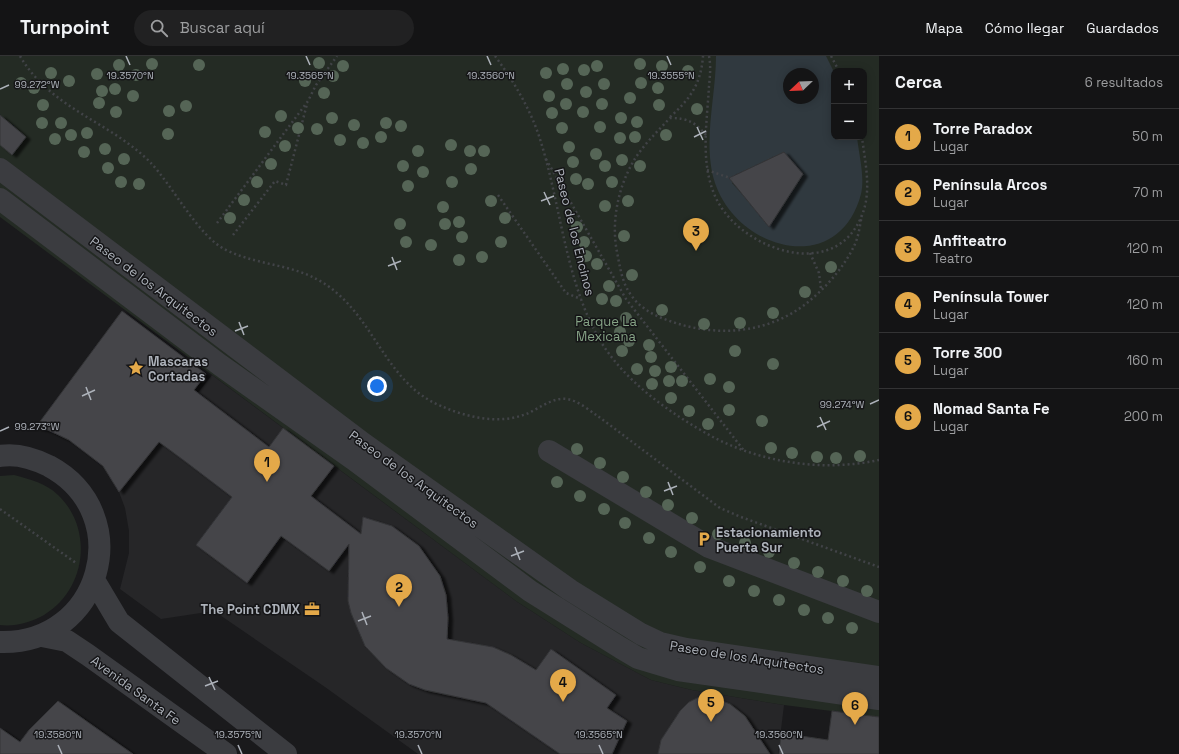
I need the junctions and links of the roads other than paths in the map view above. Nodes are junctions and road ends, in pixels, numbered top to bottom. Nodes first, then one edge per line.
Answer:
1 (0, 169) edge
2 (0, 199) edge
3 (549, 451) dead end
4 (358, 452) junction
5 (0, 456) edge
6 (87, 573) junction
7 (879, 612) edge
8 (42, 636) junction
9 (0, 642) edge
10 (879, 677) edge
11 (879, 699) edge
12 (226, 754) edge
13 (286, 754) edge

1 - 4 street, Paseo de los Arquitectos
2 - 4 street, Paseo de los Arquitectos
3 - 7 street
4 - 10 street, Paseo de los Arquitectos
4 - 11 street, Paseo de los Arquitectos
5 - 6 street
6 - 8 street
6 - 13 street
8 - 9 street
8 - 12 street, Avenida Santa Fe

